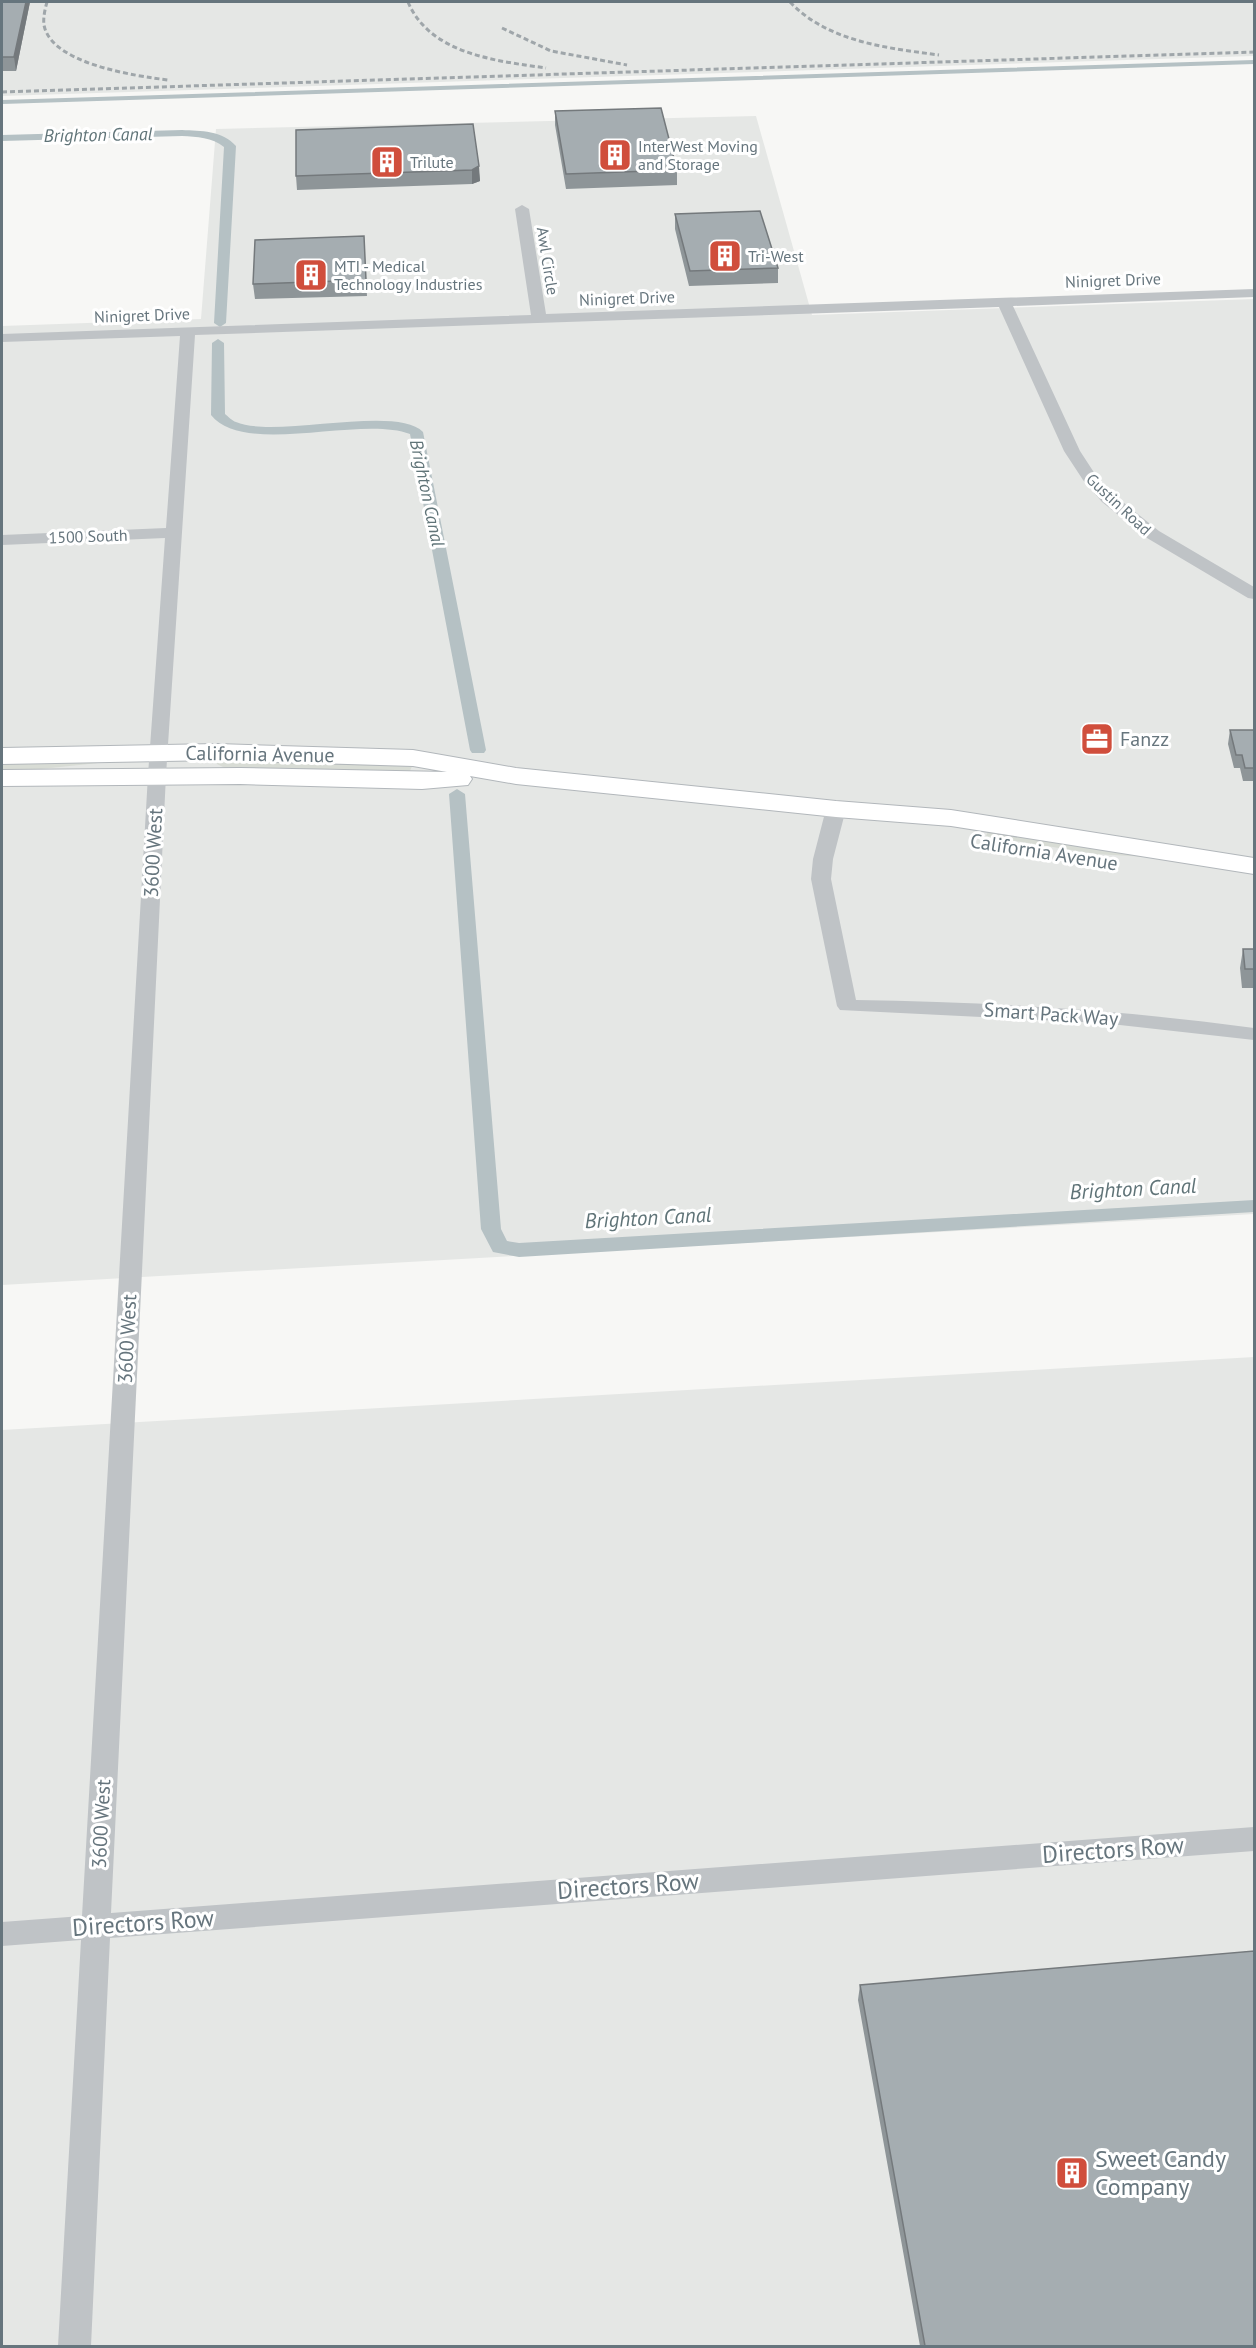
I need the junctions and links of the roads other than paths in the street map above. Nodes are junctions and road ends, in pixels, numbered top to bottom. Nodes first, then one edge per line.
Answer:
1 (522, 209) dead end
2 (1254, 293) edge
3 (1004, 302) junction
4 (539, 319) junction
5 (188, 332) junction
6 (2, 338) edge
7 (175, 532) junction
8 (2, 540) edge
9 (1254, 594) edge
10 (2, 756) edge
11 (158, 764) junction
12 (2, 778) edge
13 (836, 809) junction
14 (1254, 866) edge
15 (1254, 887) edge
16 (1254, 1034) edge
17 (1254, 1839) edge
18 (96, 1926) junction
19 (2, 1934) edge
20 (74, 2346) edge

1 - 4 street, Awl Circle
2 - 3 street, Ninigret Drive
3 - 4 street, Ninigret Drive
3 - 9 street, Gustin Road
4 - 5 street, Ninigret Drive
5 - 6 street, Ninigret Drive
5 - 7 street, 3600 West
7 - 8 street, 1500 South
7 - 11 street, 3600 West
10 - 11 main road, California Avenue
11 - 12 main road, California Avenue
11 - 13 main road, California Avenue
11 - 18 street, 3600 West
13 - 14 main road, California Avenue
13 - 15 main road, California Avenue
13 - 16 street, Smart Pack Way
17 - 18 street, Directors Row
18 - 19 street, Directors Row
18 - 20 street, 3600 West

